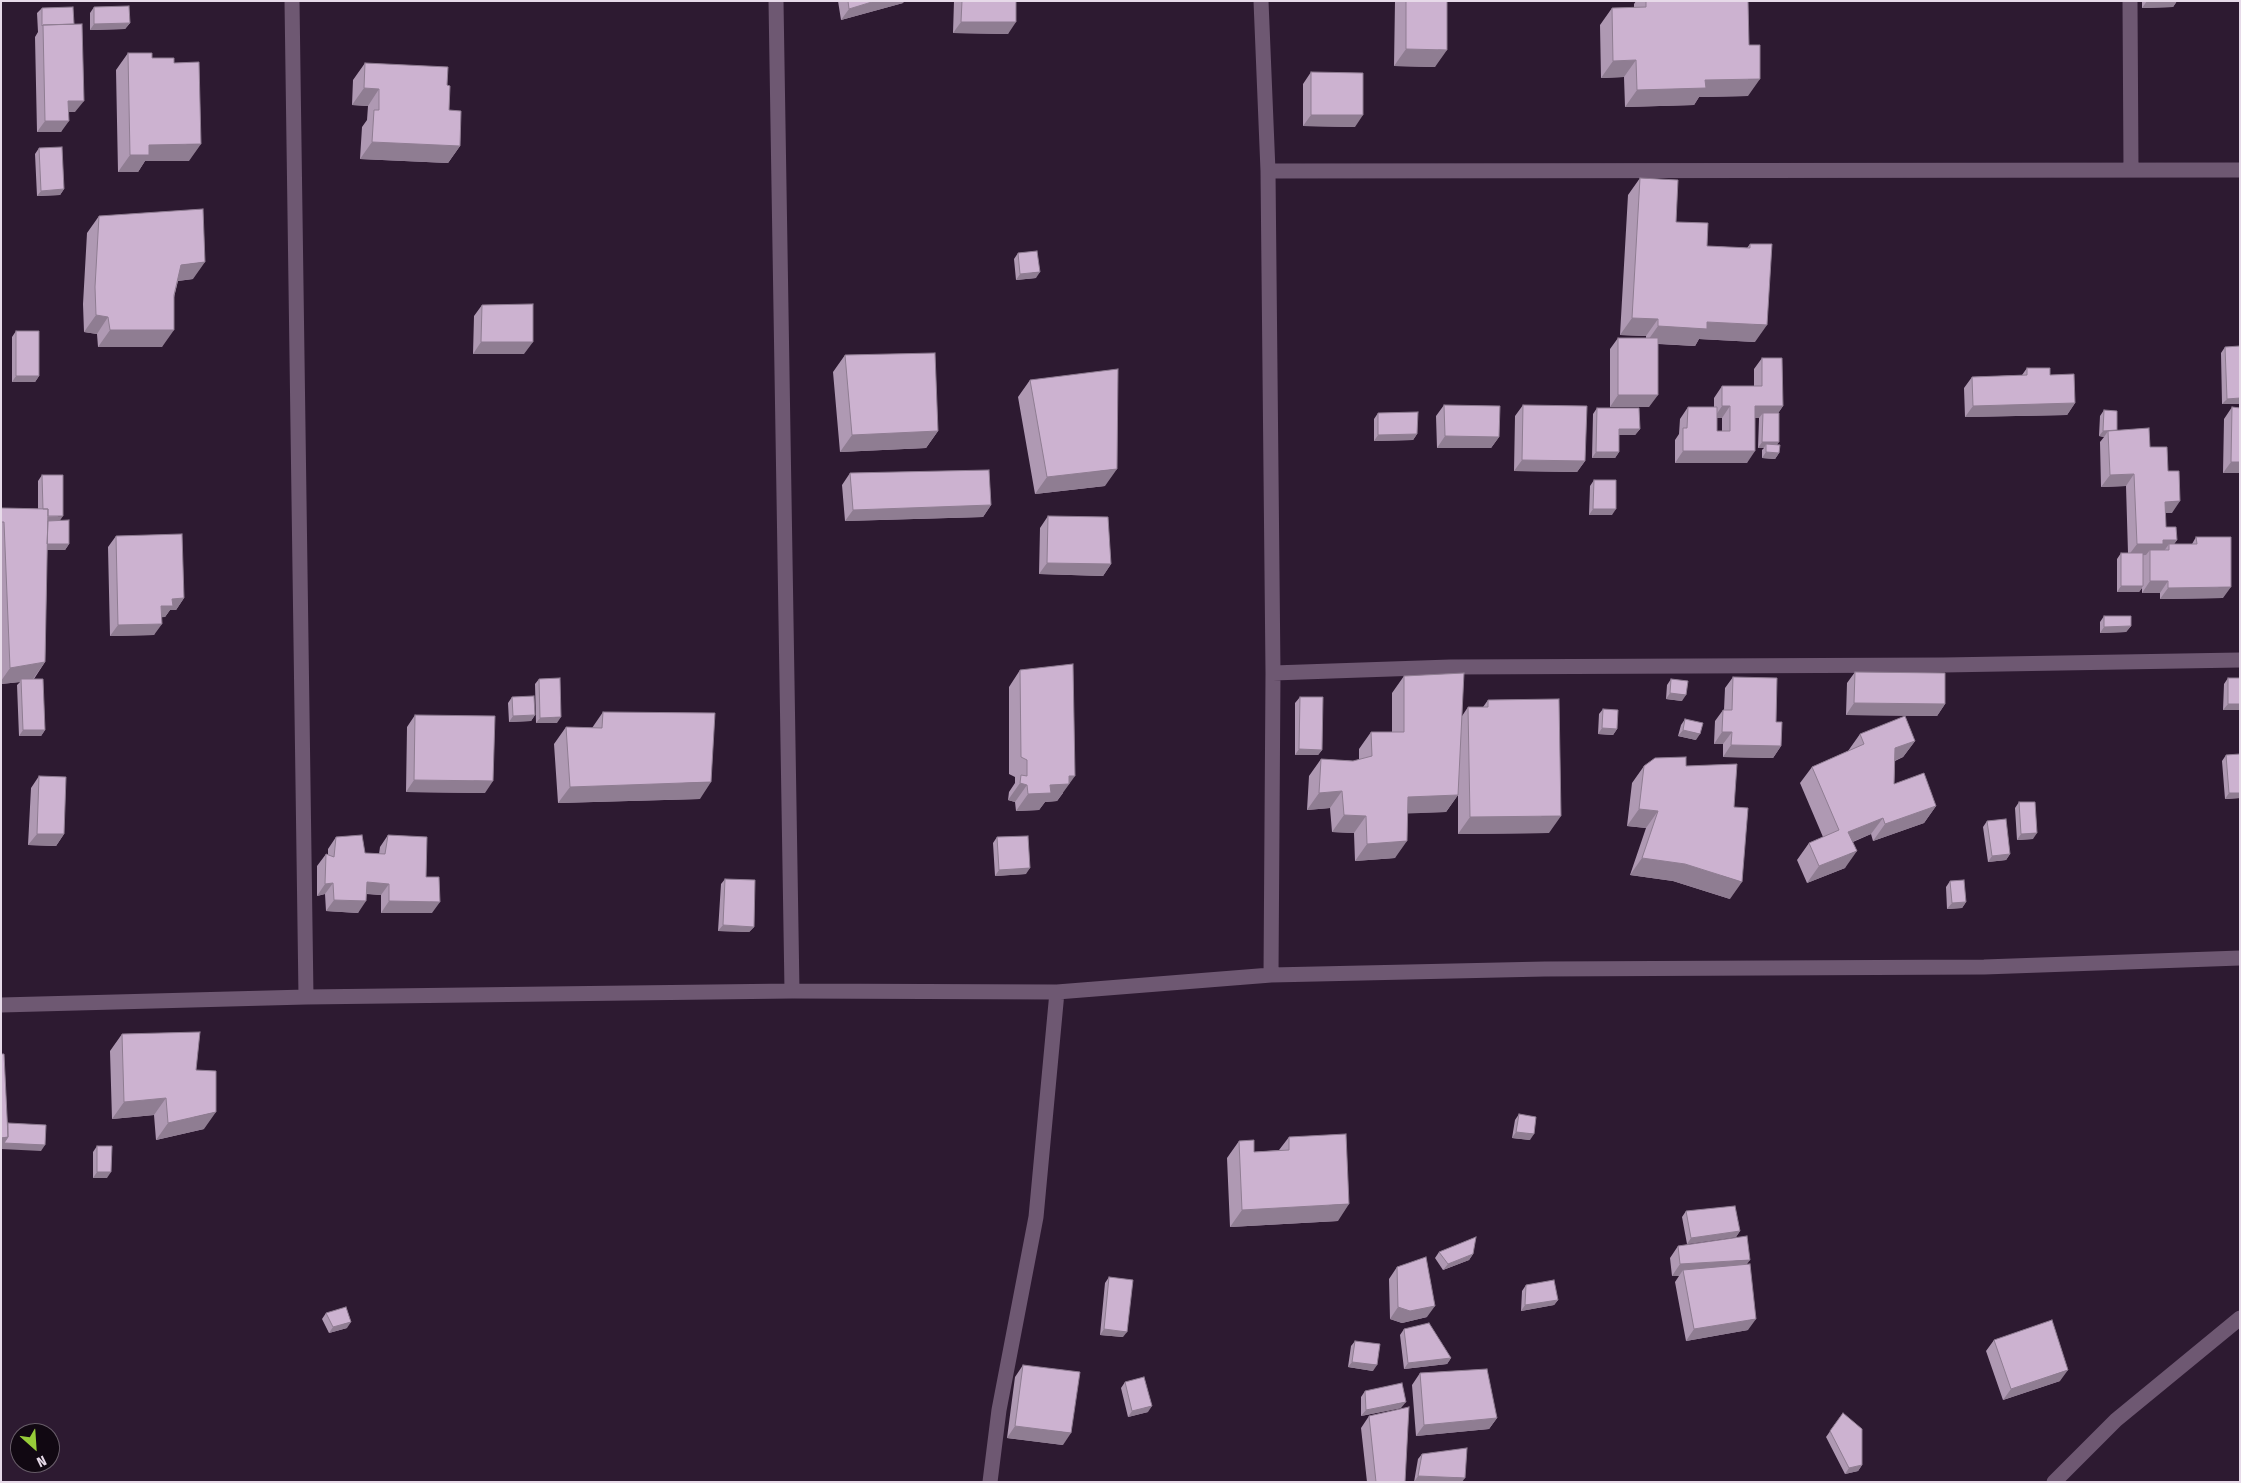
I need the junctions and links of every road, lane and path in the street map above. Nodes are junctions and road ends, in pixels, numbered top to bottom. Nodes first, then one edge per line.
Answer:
1 (292, 1) edge
2 (776, 1) edge
3 (1261, 1) edge
4 (2130, 1) edge
5 (2131, 170) junction
6 (2240, 170) edge
7 (1268, 171) junction
8 (2240, 660) edge
9 (1272, 673) junction
10 (2240, 958) edge
11 (1270, 975) junction
12 (792, 991) junction
13 (1057, 992) junction
14 (306, 997) junction
15 (1, 1005) edge
16 (2240, 1318) edge
17 (990, 1482) edge
18 (2054, 1482) edge

1 - 14 street
2 - 12 street
3 - 7 street
4 - 5 street
5 - 6 street
5 - 7 street
7 - 9 street
8 - 9 street
9 - 11 street
10 - 11 street
11 - 13 street
12 - 13 street
12 - 14 street
13 - 17 street
14 - 15 street
16 - 18 street

